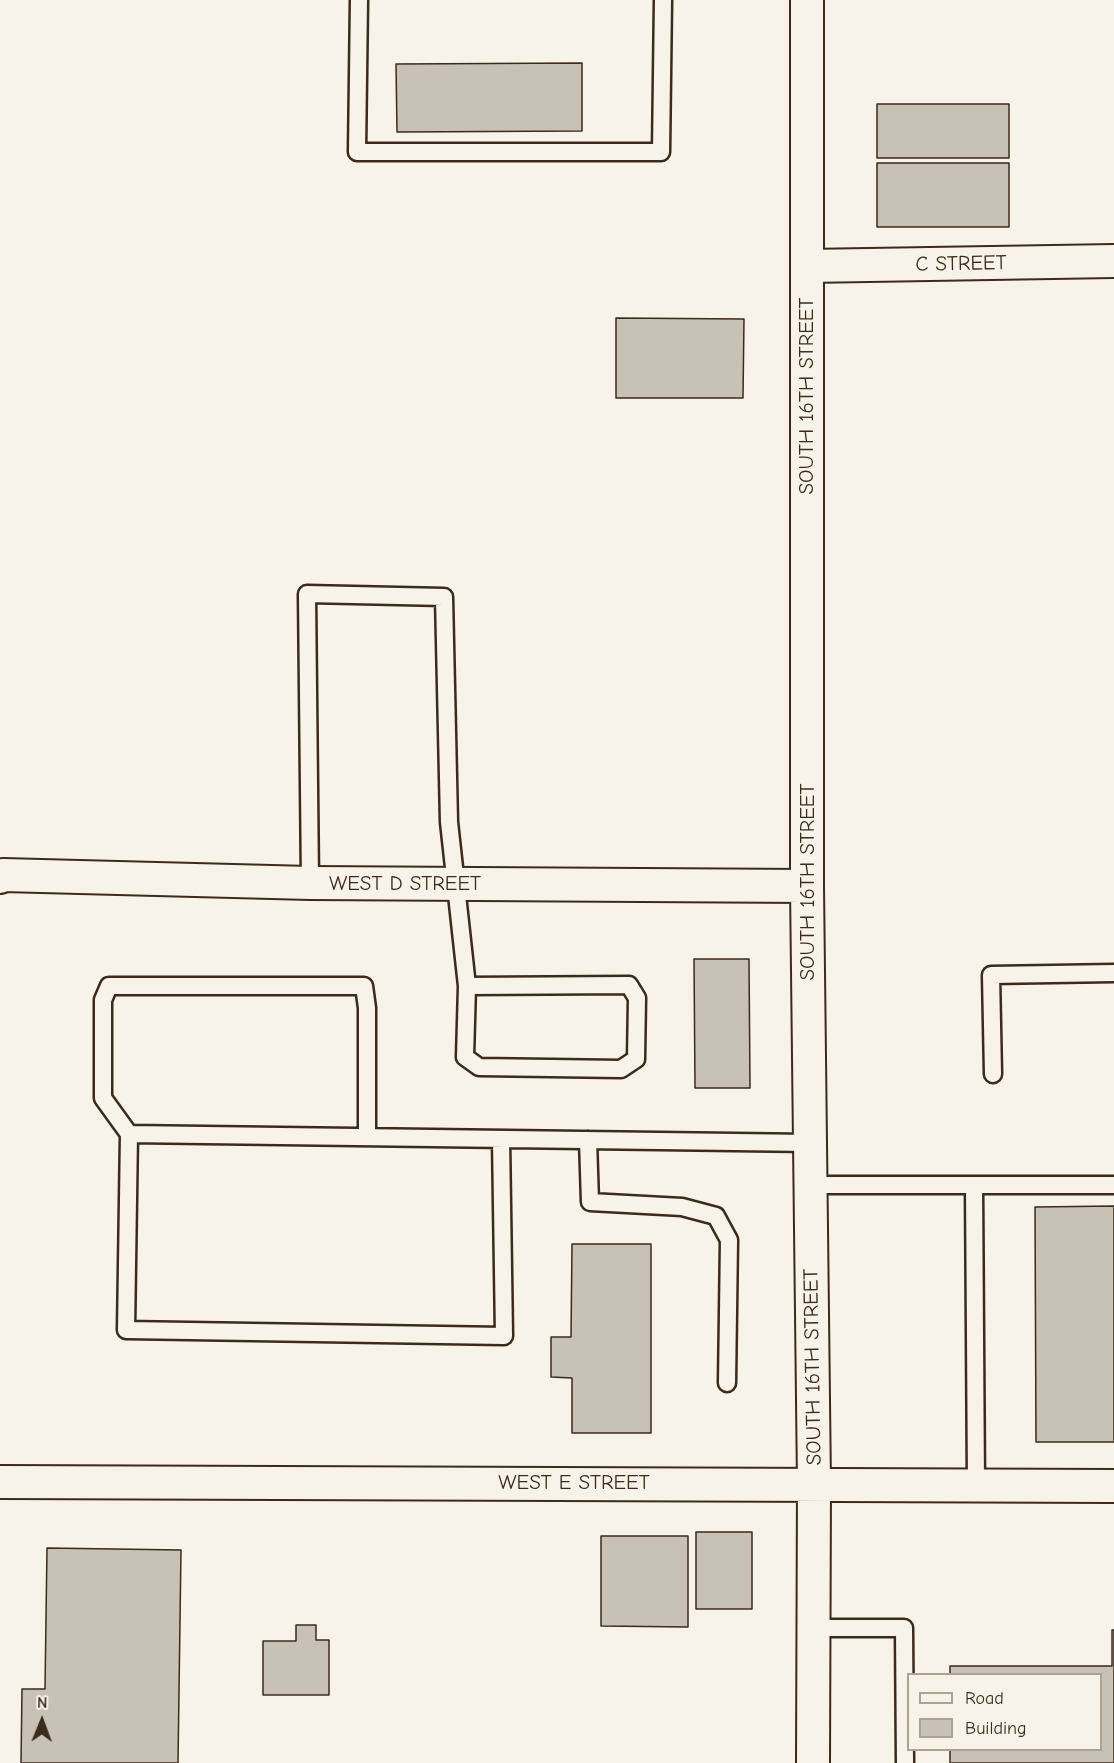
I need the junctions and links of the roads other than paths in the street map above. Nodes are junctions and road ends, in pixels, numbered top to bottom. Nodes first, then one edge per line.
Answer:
1 (359, 0) edge
2 (663, 0) edge
3 (807, 0) edge
4 (1114, 261) edge
5 (807, 266) junction
6 (1, 876) edge
7 (310, 884) junction
8 (455, 884) junction
9 (807, 885) junction
10 (1114, 974) edge
11 (467, 986) junction
12 (993, 1074) dead end
13 (129, 1134) junction
14 (367, 1137) junction
15 (501, 1139) junction
16 (588, 1140) junction
17 (810, 1143) junction
18 (811, 1185) junction
19 (974, 1185) junction
20 (1114, 1185) edge
21 (727, 1383) dead end
22 (0, 1482) edge
23 (814, 1484) junction
24 (976, 1486) junction
25 (1114, 1486) edge
26 (813, 1628) junction
27 (813, 1763) edge
28 (905, 1763) edge

1 - 2 lane
3 - 5 street, SOUTH 16TH STREET
4 - 5 street, C STREET
5 - 9 street, SOUTH 16TH STREET
6 - 7 street, WEST D STREET
7 - 8 street, WEST D STREET
7 - 8 lane
8 - 9 street, WEST D STREET
8 - 11 lane
9 - 17 street, SOUTH 16TH STREET
10 - 12 lane
11 - 11 lane
13 - 14 lane
13 - 14 lane
13 - 15 lane
14 - 15 lane
15 - 16 lane
16 - 17 lane
16 - 21 lane
17 - 18 street, SOUTH 16TH STREET
18 - 19 lane
18 - 23 street, SOUTH 16TH STREET
19 - 20 lane
19 - 24 lane
22 - 23 street, WEST E STREET
23 - 24 street, WEST E STREET
23 - 26 street, SOUTH 16TH STREET
24 - 25 street, WEST E STREET
26 - 27 street, SOUTH 16TH STREET
26 - 28 lane

